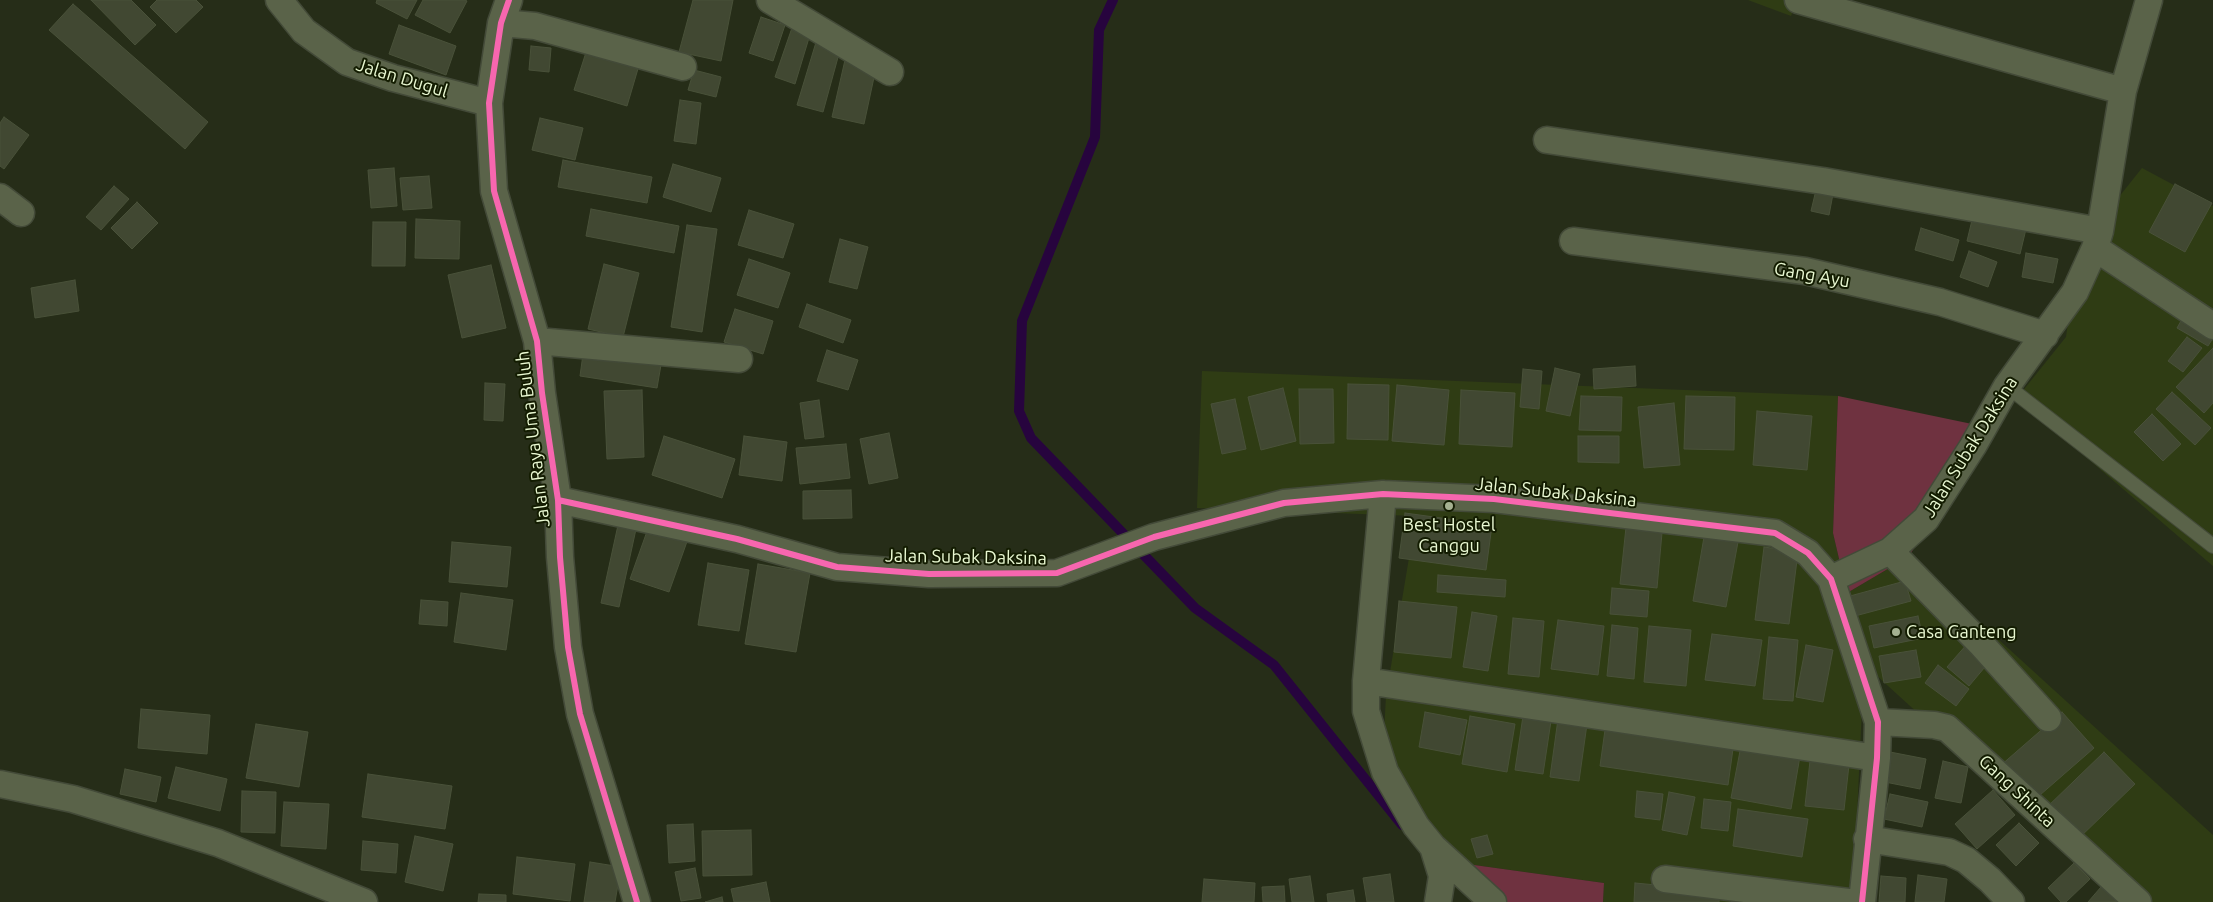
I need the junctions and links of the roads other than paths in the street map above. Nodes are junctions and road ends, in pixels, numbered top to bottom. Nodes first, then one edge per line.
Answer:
1 (279, 0) edge
2 (770, 0) edge
3 (1798, 0) edge
4 (2149, 0) edge
5 (505, 11) edge
6 (683, 67) dead end
7 (890, 72) dead end
8 (2123, 91) junction
9 (489, 103) junction
10 (1547, 140) dead end
11 (0, 197) edge
12 (21, 214) dead end
13 (2097, 239) junction
14 (1573, 241) dead end
15 (2213, 326) edge
16 (2045, 335) junction
17 (537, 341) junction
18 (739, 359) dead end
19 (2007, 386) junction
20 (1382, 494) junction
21 (558, 500) junction
22 (2213, 546) edge
23 (1890, 551) junction
24 (1831, 579) junction
25 (1366, 681) junction
26 (2048, 718) dead end
27 (1878, 722) junction
28 (1877, 758) junction
29 (0, 784) edge
30 (1867, 839) junction
31 (1433, 847) junction
32 (1666, 879) dead end
33 (364, 902) edge
34 (636, 902) edge
35 (1438, 902) edge
36 (1493, 902) edge
37 (1848, 902) edge
38 (1862, 902) edge
39 (2011, 902) edge
40 (2138, 902) edge

1 - 9 street, Jalan Dugul
2 - 7 street
3 - 8 street
4 - 8 street, Jalan Subak Daksina
5 - 6 street
5 - 9 street, Jalan Raya Uma Buluh
8 - 13 street, Jalan Subak Daksina
9 - 17 street, Jalan Raya Uma Buluh
10 - 13 street
11 - 12 street
13 - 15 street
13 - 16 street, Jalan Subak Daksina
14 - 16 street, Gang Ayu
16 - 19 street, Jalan Subak Daksina
17 - 18 street
17 - 21 street, Jalan Raya Uma Buluh
19 - 22 lane
19 - 23 street, Jalan Subak Daksina
20 - 21 street, Jalan Subak Daksina
20 - 24 street, Jalan Subak Daksina
20 - 25 street
21 - 34 street, Jalan Raya Uma Buluh
23 - 24 street, Jalan Subak Daksina
23 - 26 street
24 - 27 street
25 - 28 street
25 - 31 street
27 - 28 street
27 - 40 street, Gang Shinta
28 - 30 street
29 - 33 street
30 - 38 street
30 - 39 street
31 - 35 street
31 - 36 street
32 - 37 street

